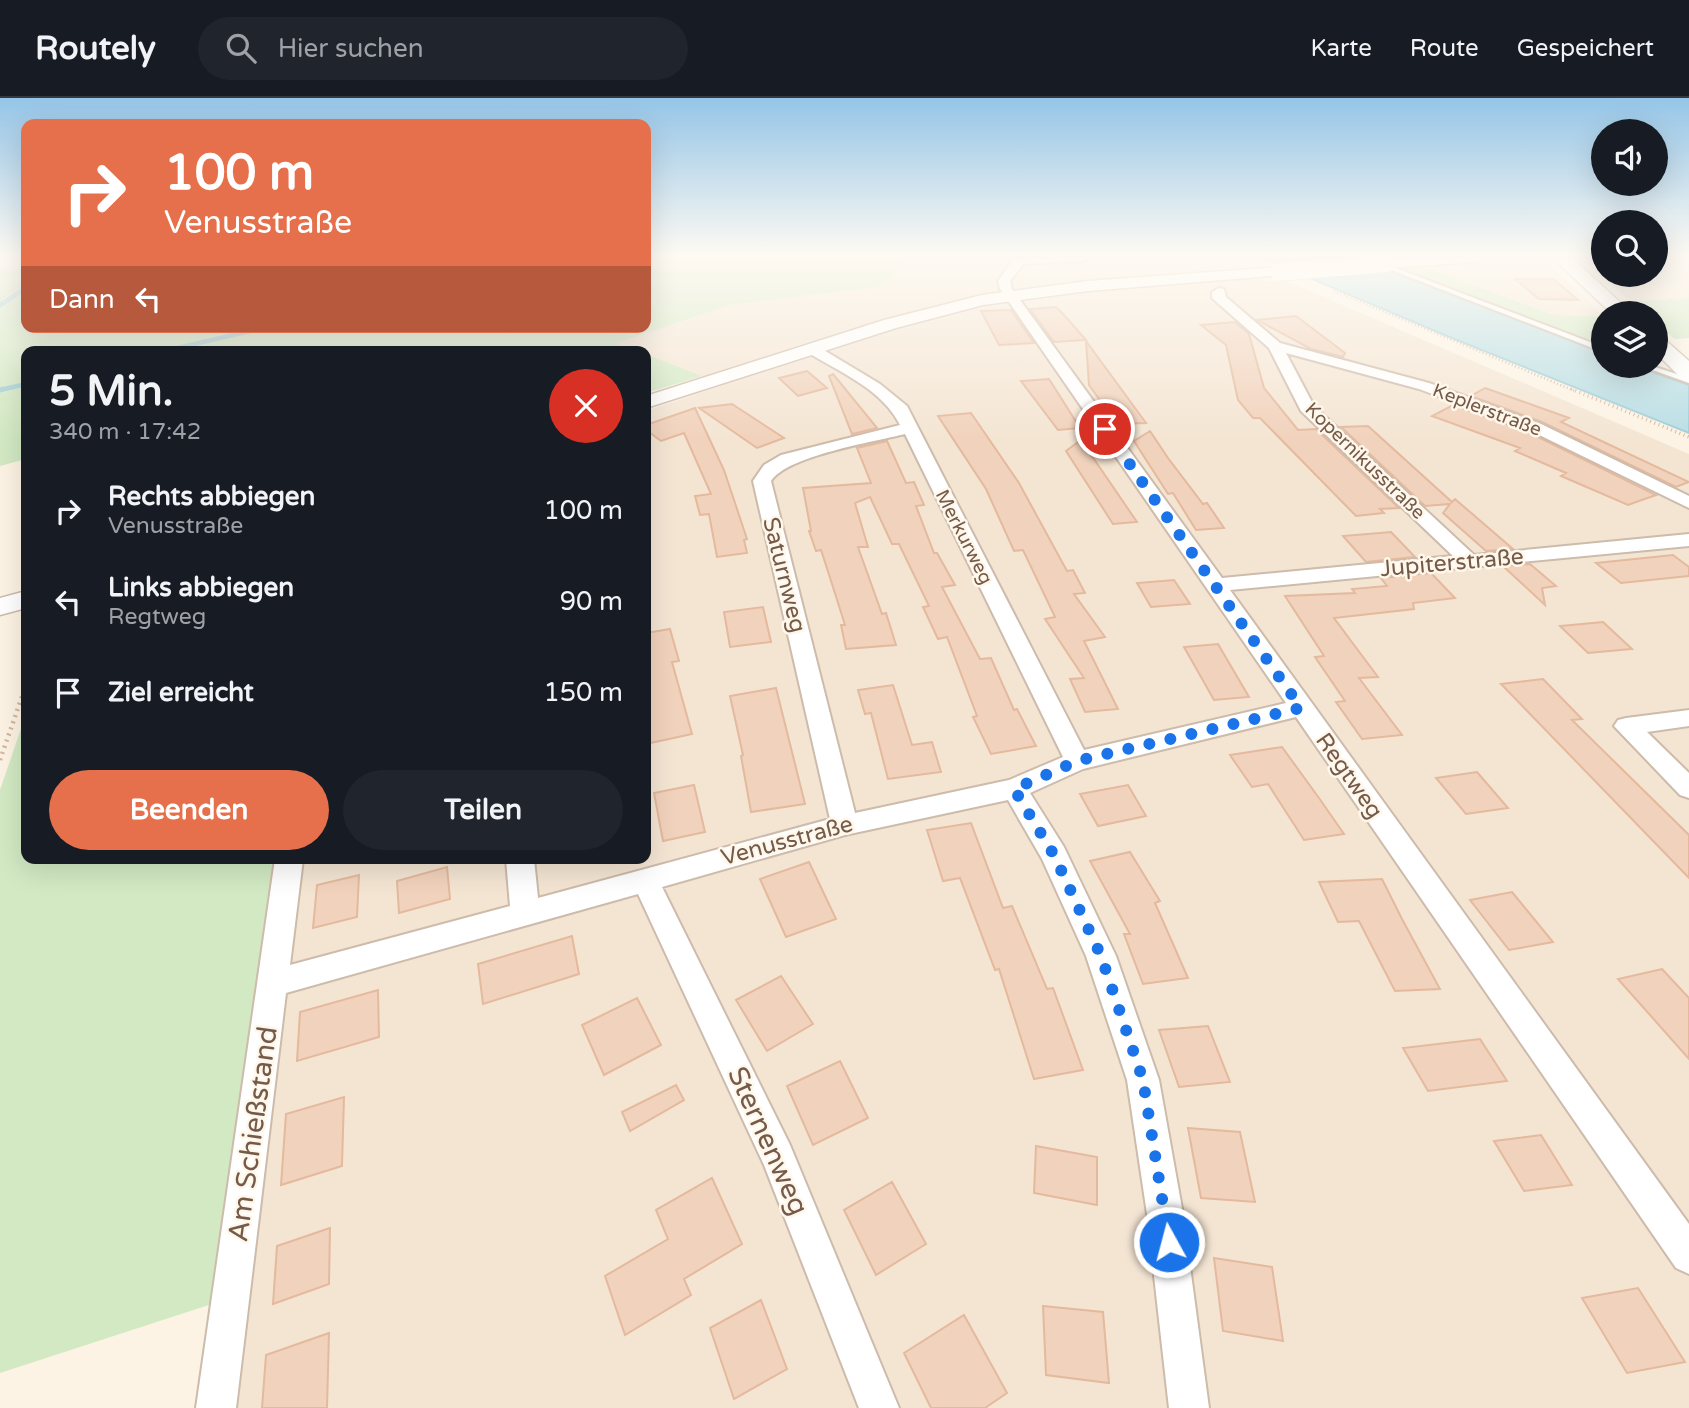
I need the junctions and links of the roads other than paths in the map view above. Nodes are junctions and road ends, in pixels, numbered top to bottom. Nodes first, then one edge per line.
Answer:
1 (912, 318) edge
2 (1026, 318) edge
3 (1241, 318) edge
4 (1520, 318) edge
5 (1591, 345) edge
6 (1275, 346) junction
7 (812, 349) junction
8 (1668, 353) edge
9 (1689, 373) edge
10 (1668, 375) edge
11 (1689, 382) edge
12 (651, 400) edge
13 (909, 428) junction
14 (1689, 503) edge
15 (1686, 543) edge
16 (1469, 561) junction
17 (1214, 585) junction
18 (21, 601) edge
19 (0, 607) edge
20 (1301, 708) junction
21 (1689, 718) edge
22 (1077, 761) junction
23 (1689, 788) edge
24 (1014, 789) junction
25 (845, 824) junction
26 (288, 864) edge
27 (520, 864) edge
28 (645, 880) junction
29 (525, 913) junction
30 (275, 983) junction
31 (1689, 1255) edge
32 (216, 1408) edge
33 (879, 1408) edge
34 (1189, 1408) edge

1 - 7 street
2 - 17 street, Regtweg
3 - 6 street, Kopernikusstraße
4 - 5 lane
6 - 14 street, Keplerstraße
6 - 16 street, Kopernikusstraße
7 - 12 street
7 - 13 street, Merkurweg
8 - 9 main road
10 - 11 lane
13 - 22 street, Merkurweg
13 - 25 street, Saturnweg
15 - 16 street, Jupiterstraße
16 - 17 street, Jupiterstraße
17 - 20 street, Regtweg
18 - 19 street
20 - 22 street, Venusstraße
20 - 31 street, Regtweg
21 - 23 street
22 - 24 street, Venusstraße
24 - 25 street, Venusstraße
24 - 34 street
25 - 28 street, Venusstraße
26 - 30 street, Am Schießstand
27 - 29 street
28 - 29 street, Venusstraße
28 - 33 street, Sternenweg
29 - 30 street, Venusstraße
30 - 32 street, Am Schießstand

